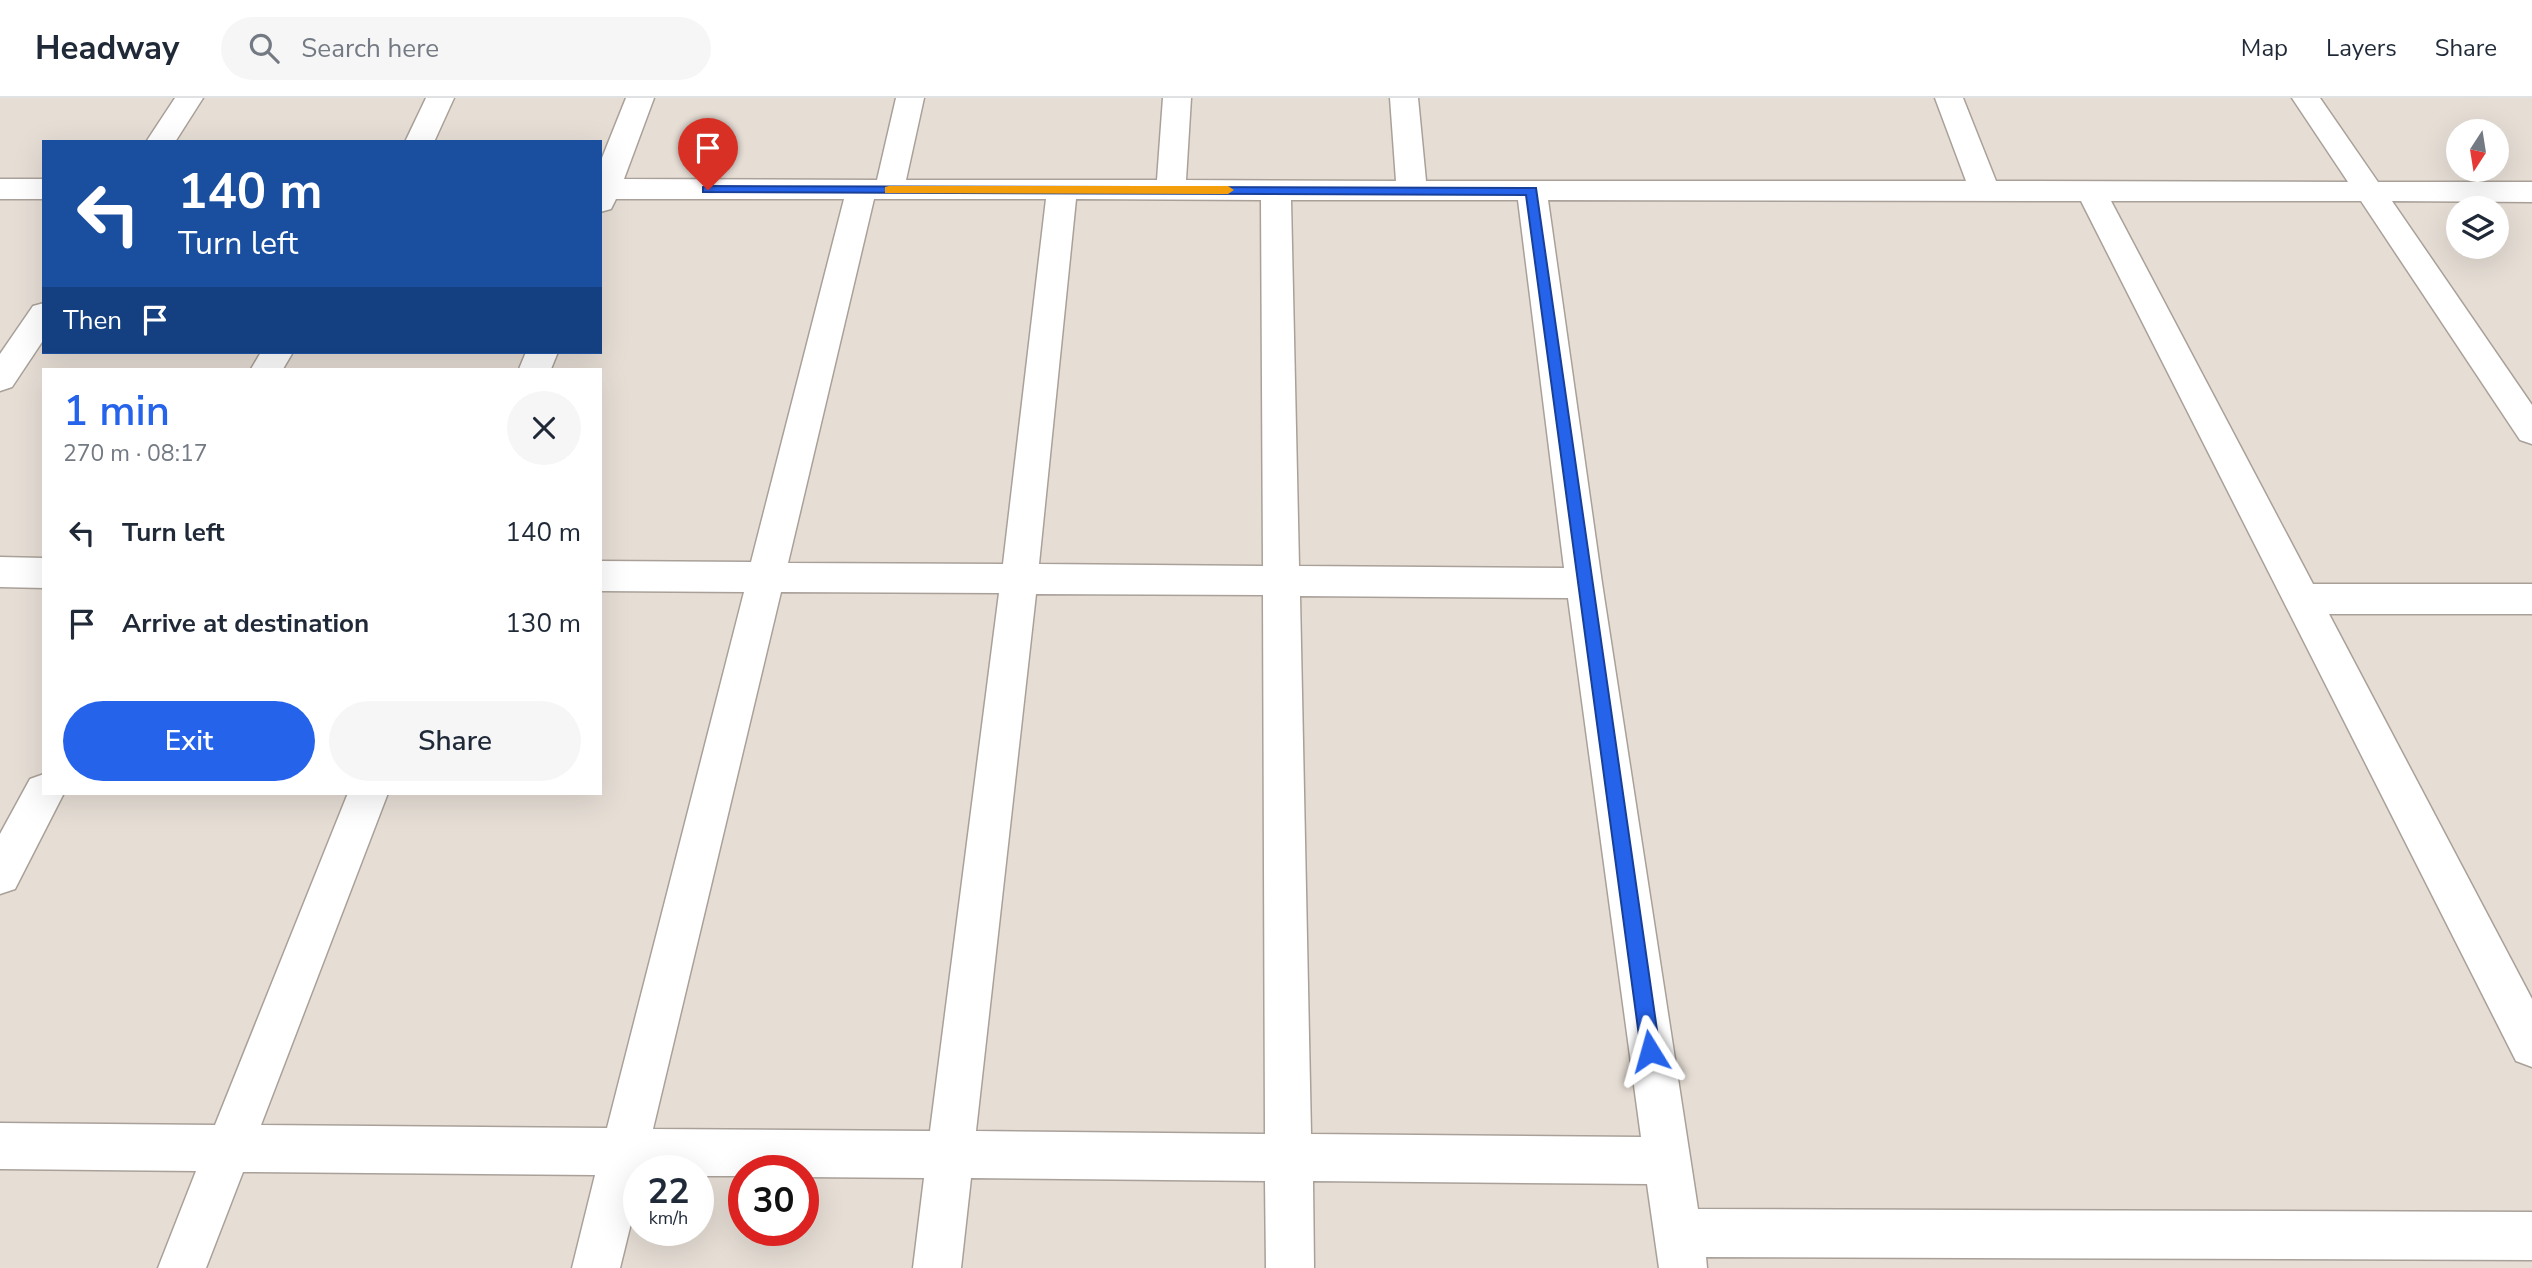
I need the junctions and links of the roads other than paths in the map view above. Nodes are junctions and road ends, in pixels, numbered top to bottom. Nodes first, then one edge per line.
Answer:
1 (189, 98) edge
2 (440, 98) edge
3 (640, 98) edge
4 (910, 98) edge
5 (1177, 98) edge
6 (1404, 98) edge
7 (1949, 98) edge
8 (2306, 98) edge
9 (161, 140) edge
10 (420, 140) edge
11 (0, 189) edge
12 (42, 189) edge
13 (875, 190) junction
14 (1062, 190) junction
15 (1171, 190) junction
16 (1276, 190) junction
17 (1412, 190) junction
18 (1532, 191) junction
19 (1985, 191) junction
20 (2091, 191) junction
21 (2369, 191) junction
22 (2532, 192) edge
23 (602, 194) edge
24 (42, 317) edge
25 (0, 379) edge
26 (2532, 431) edge
27 (0, 572) edge
28 (42, 573) edge
29 (602, 576) edge
30 (766, 577) junction
31 (1019, 580) junction
32 (1280, 581) junction
33 (1584, 583) junction
34 (2302, 599) junction
35 (2532, 599) edge
36 (42, 795) edge
37 (367, 795) edge
38 (0, 875) edge
39 (2532, 1045) edge
40 (0, 1146) edge
41 (229, 1149) junction
42 (624, 1152) junction
43 (949, 1155) junction
44 (1290, 1158) junction
45 (1666, 1161) junction
46 (2532, 1236) edge
47 (1680, 1251) edge
48 (182, 1268) edge
49 (596, 1268) edge
50 (937, 1268) edge
51 (1290, 1268) edge

1 - 9 street
2 - 10 street
3 - 23 street
4 - 13 street
5 - 15 street
6 - 17 street
7 - 19 street
8 - 21 street
11 - 12 street
13 - 14 street
13 - 23 street
13 - 30 street
14 - 15 street
14 - 31 street
15 - 16 street
16 - 17 street
16 - 32 street
17 - 18 street
18 - 19 street
18 - 33 street
19 - 20 street
20 - 21 street
20 - 34 street
21 - 22 street
21 - 26 street
24 - 25 street
27 - 28 street
29 - 30 street
30 - 31 street
30 - 42 street
31 - 32 street
31 - 43 street
32 - 33 street
32 - 44 street
33 - 45 street
34 - 35 street
34 - 39 street
36 - 38 street
37 - 41 street
40 - 41 street
41 - 42 street
41 - 48 street
42 - 43 street
42 - 49 street
43 - 44 street
43 - 50 street
44 - 45 street
44 - 51 street
45 - 47 street
46 - 47 street

